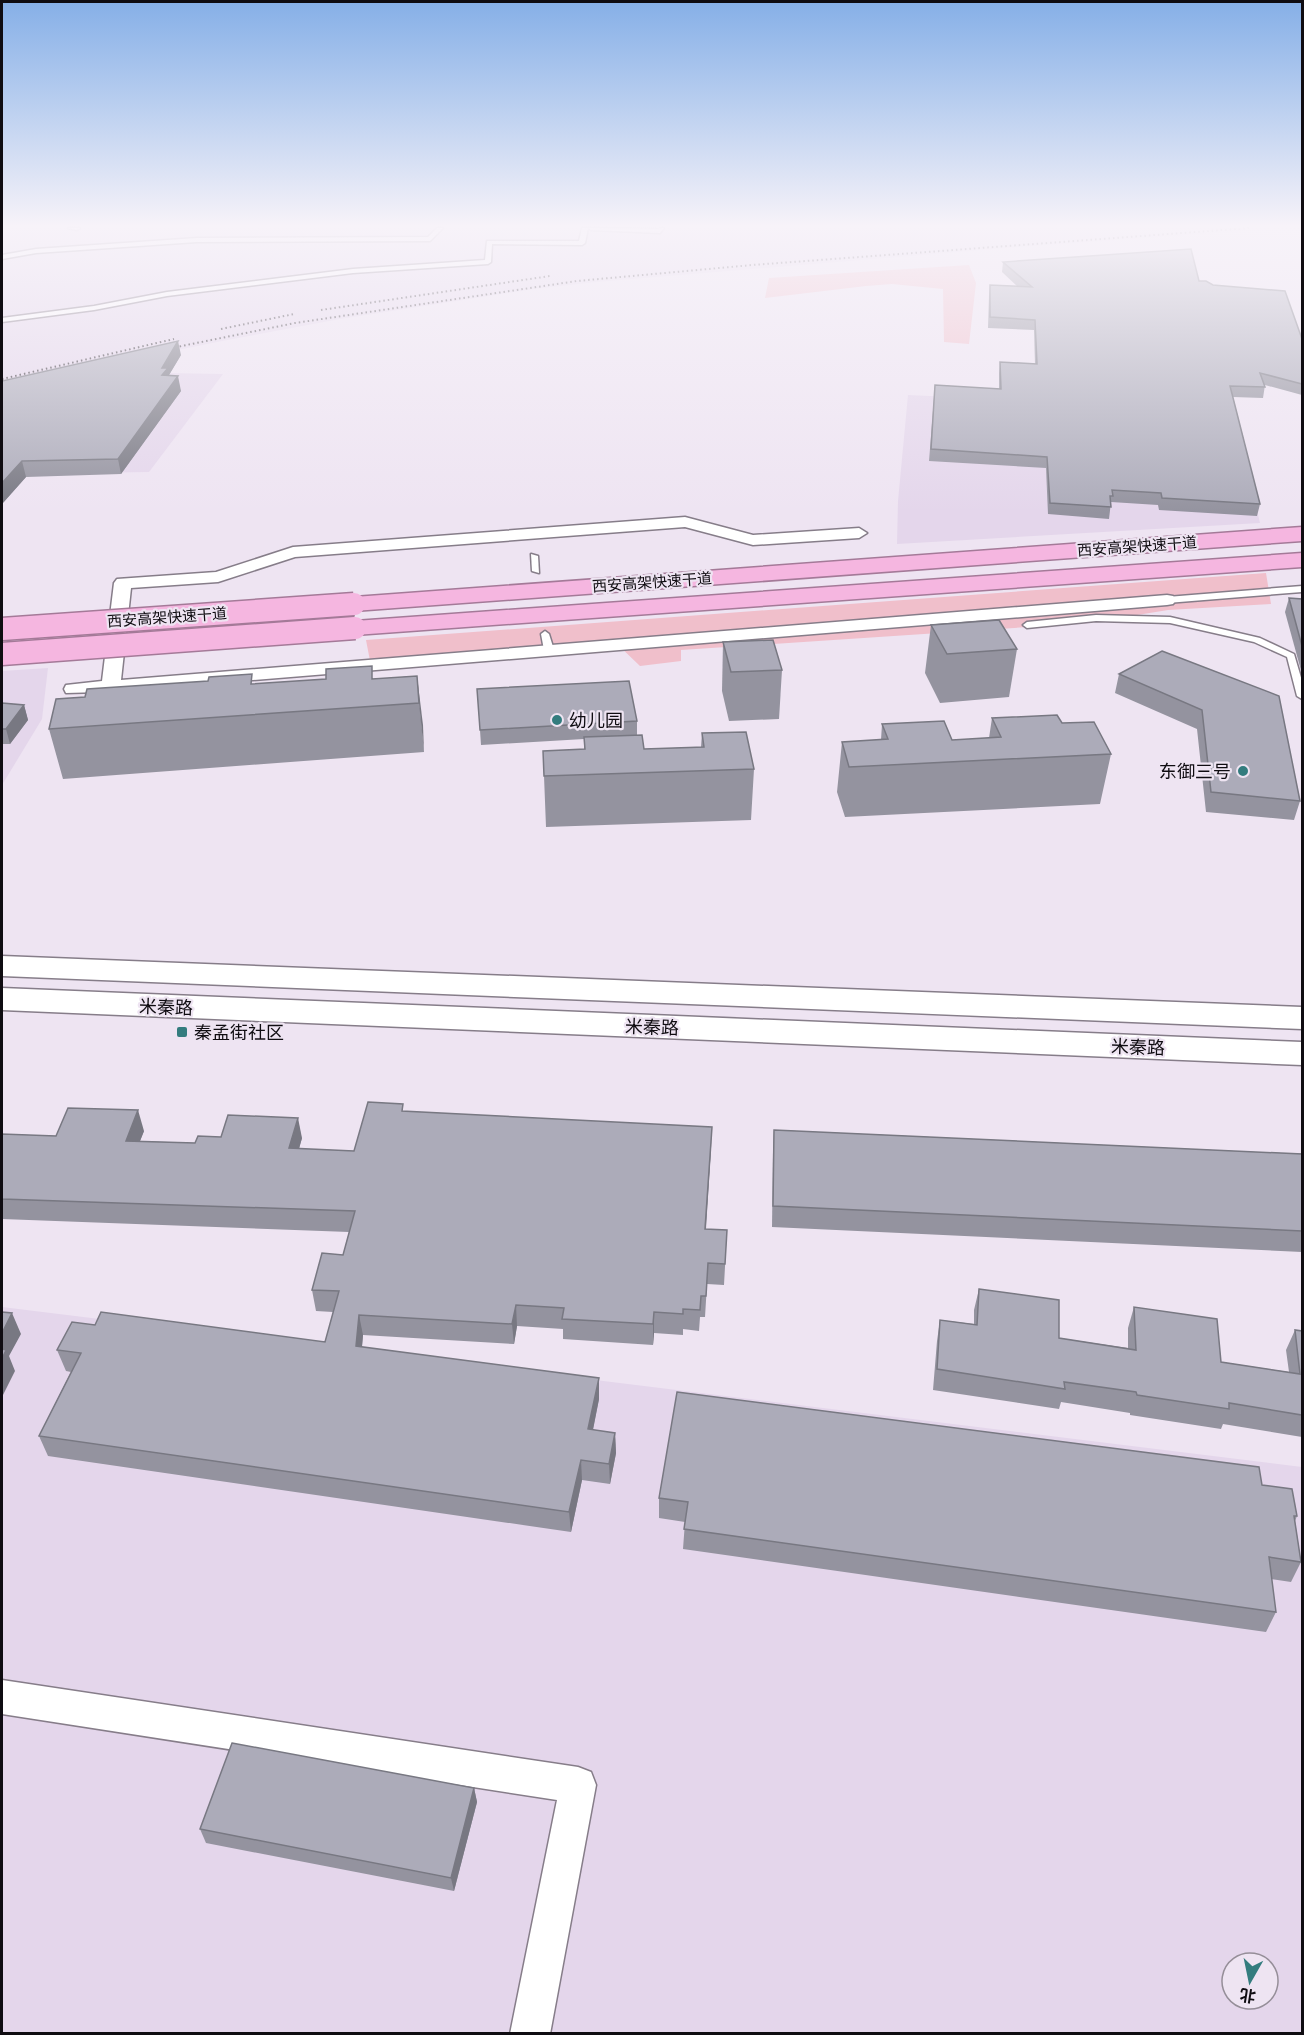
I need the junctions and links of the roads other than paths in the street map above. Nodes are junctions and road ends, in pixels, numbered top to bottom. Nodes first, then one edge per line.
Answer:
1 (859, 533) dead end
2 (1302, 534) edge
3 (534, 556) dead end
4 (1302, 560) edge
5 (536, 572) dead end
6 (1302, 589) edge
7 (1167, 600) joint
8 (355, 616) junction
9 (1027, 625) joint
10 (2, 629) edge
11 (2, 654) edge
12 (110, 690) junction
13 (72, 693) dead end
14 (1302, 696) edge
15 (2, 966) edge
16 (186, 973) junction
17 (2, 999) edge
18 (170, 1007) junction
19 (1302, 1018) edge
20 (1302, 1054) edge
21 (2, 1697) edge
22 (530, 2034) edge

1 - 12 street
2 - 8 highway, 西安高架快速干道
3 - 5 lane
4 - 8 highway, 西安高架快速干道
6 - 7 lane
7 - 12 street
8 - 10 highway, 西安高架快速干道, bridge
8 - 11 highway, 西安高架快速干道, bridge
9 - 12 street
9 - 14 lane
12 - 13 street
15 - 16 street, 米秦路
16 - 18 street
16 - 19 street, 米秦路
17 - 18 street, 米秦路
18 - 20 street, 米秦路
21 - 22 street

